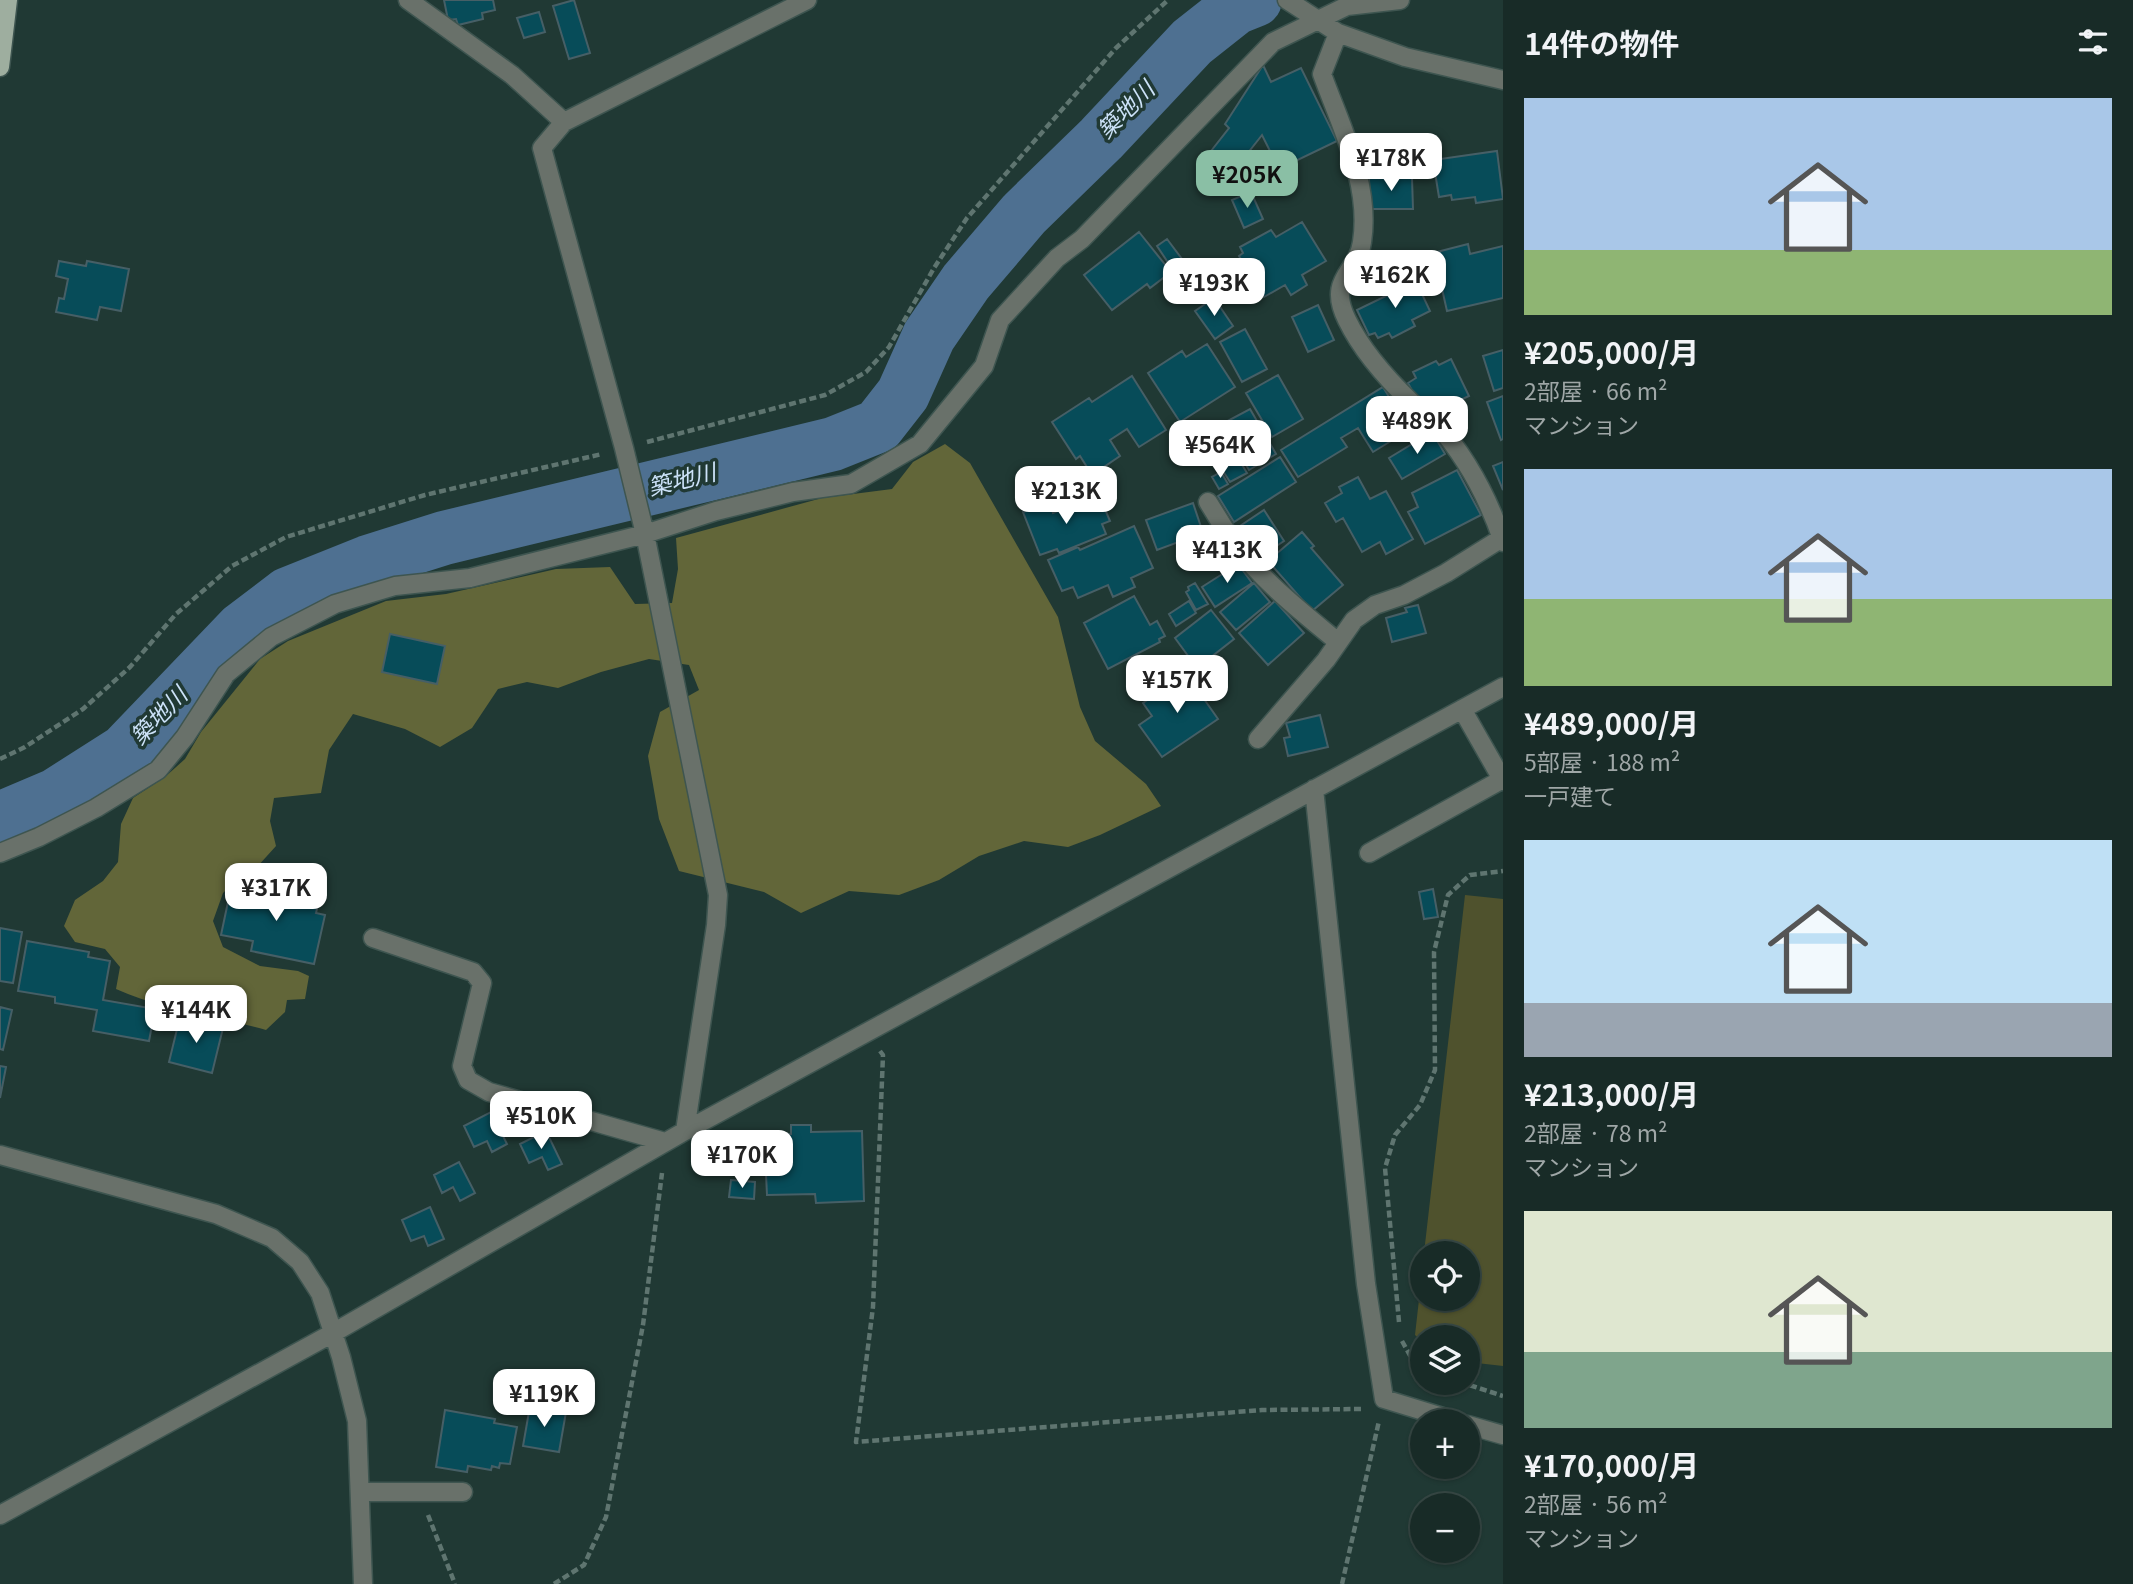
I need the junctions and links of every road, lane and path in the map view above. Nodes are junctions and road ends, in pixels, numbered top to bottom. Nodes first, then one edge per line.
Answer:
1 (8, 0) edge
2 (408, 0) edge
3 (807, 0) edge
4 (1287, 0) edge
5 (1400, 0) edge
6 (1312, 17) junction
7 (1338, 33) junction
8 (0, 66) edge
9 (1503, 80) edge
10 (564, 122) junction
11 (1208, 502) dead end
12 (644, 531) junction
13 (1502, 534) edge
14 (1338, 642) junction
15 (1503, 687) edge
16 (1462, 709) junction
17 (1258, 739) dead end
18 (1503, 780) edge
19 (1314, 789) junction
20 (0, 853) edge
21 (1368, 853) dead end
22 (1503, 870) edge
23 (373, 938) dead end
24 (867, 1032) junction
25 (685, 1131) junction
26 (665, 1142) junction
27 (0, 1155) edge
28 (334, 1333) junction
29 (1410, 1356) edge
30 (1480, 1389) edge
31 (1503, 1396) edge
32 (1383, 1404) junction
33 (1410, 1410) edge
34 (1480, 1428) edge
35 (1503, 1435) edge
36 (361, 1492) junction
37 (418, 1492) junction
38 (463, 1492) dead end
39 (0, 1515) edge
40 (363, 1584) edge
41 (455, 1584) edge
42 (554, 1584) edge
43 (1342, 1584) edge

1 - 8 main road
2 - 10 street
3 - 10 street
4 - 6 street
5 - 6 street
6 - 7 street
6 - 12 street
7 - 9 street
7 - 13 street
10 - 12 street
11 - 14 street
12 - 20 street
12 - 25 street
13 - 14 street
14 - 17 street
15 - 16 street
16 - 18 street
16 - 19 street
18 - 21 street
19 - 24 street
19 - 32 street
22 - 29 path
23 - 26 street
24 - 25 street
24 - 32 path
25 - 26 street
26 - 28 street
26 - 42 path
27 - 28 street
28 - 36 street
28 - 39 street
30 - 31 path
32 - 33 street
32 - 43 path
34 - 35 street
36 - 37 street
36 - 40 street
37 - 38 street
37 - 41 path

